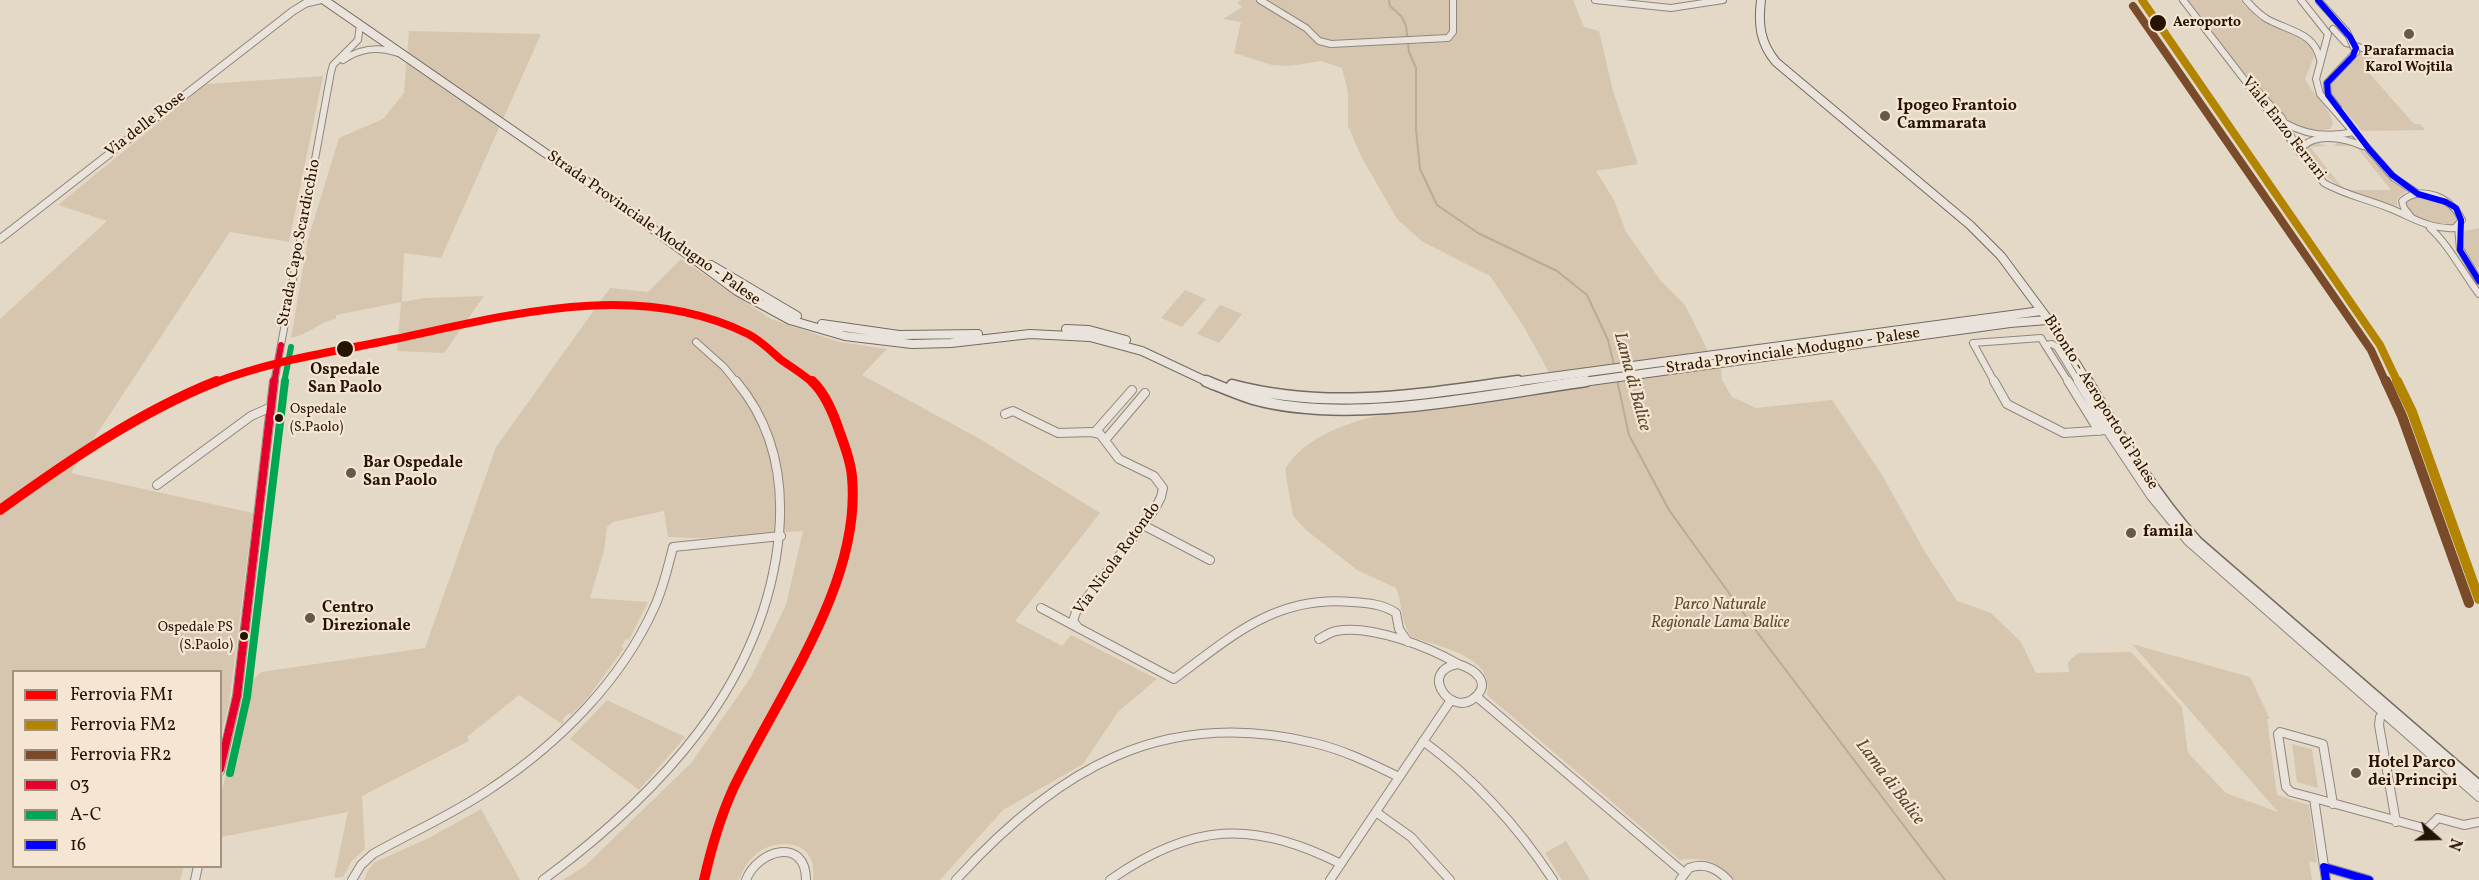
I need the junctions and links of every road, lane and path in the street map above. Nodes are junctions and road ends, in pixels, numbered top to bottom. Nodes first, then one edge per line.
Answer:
1 (304, 0) edge
2 (325, 0) edge
3 (1260, 0) edge
4 (1453, 0) edge
5 (1595, 0) edge
6 (1723, 0) edge
7 (1761, 0) edge
8 (2183, 0) edge
9 (2248, 0) edge
10 (2301, 0) edge
11 (2318, 0) edge
12 (293, 11) junction
13 (360, 25) junction
14 (2333, 29) dead end
15 (2359, 50) junction
16 (408, 57) junction
17 (2320, 63) junction
18 (332, 72) junction
19 (2244, 79) junction
20 (2334, 107) junction
21 (2284, 122) junction
22 (2352, 133) junction
23 (2292, 138) junction
24 (2360, 144) junction
25 (2368, 149) junction
26 (2299, 150) junction
27 (2376, 158) junction
28 (2419, 194) junction
29 (2412, 218) junction
30 (2426, 225) junction
31 (2458, 227) junction
32 (0, 239) edge
33 (2479, 280) edge
34 (2479, 294) edge
35 (2041, 311) junction
36 (2047, 320) junction
37 (696, 342) dead end
38 (2045, 345) junction
39 (1698, 362) junction
40 (1542, 383) junction
41 (1132, 390) dead end
42 (1145, 393) dead end
43 (269, 408) junction
44 (1005, 414) dead end
45 (2112, 430) junction
46 (2099, 431) junction
47 (1095, 432) junction
48 (1106, 439) junction
49 (157, 485) dead end
50 (1143, 525) junction
51 (781, 536) junction
52 (2214, 557) junction
53 (1210, 560) dead end
54 (2228, 578) junction
55 (1041, 608) dead end
56 (2272, 608) junction
57 (2285, 627) junction
58 (1079, 628) junction
59 (1319, 639) dead end
60 (1408, 642) junction
61 (1458, 664) junction
62 (1477, 697) junction
63 (1450, 700) junction
64 (2386, 711) junction
65 (1423, 741) junction
66 (2449, 760) junction
67 (222, 762) edge
68 (1399, 777) junction
69 (2479, 786) edge
70 (2479, 796) edge
71 (2314, 798) junction
72 (2333, 804) junction
73 (1376, 812) junction
74 (2396, 822) junction
75 (2479, 822) edge
76 (1341, 864) junction
77 (2324, 867) junction
78 (1682, 876) edge
79 (352, 880) edge
80 (543, 880) edge
81 (746, 880) edge
82 (806, 880) edge
83 (956, 880) edge
84 (1110, 880) edge
85 (1330, 880) edge
86 (1450, 880) edge
87 (1553, 880) edge
88 (1728, 880) edge
89 (2326, 880) edge
90 (2368, 880) edge

1 - 12 street
2 - 12 street
2 - 13 main road, Strada Provinciale Modugno - Palese
2 - 40 main road, Strada Provinciale Modugno - Palese
3 - 4 street
5 - 6 street
7 - 35 main road, Bitonto - Aeroporto di Palese
8 - 19 street, Viale Enzo Ferrari
9 - 17 street
10 - 17 street
11 - 15 street, bridge
12 - 32 street, Via delle Rose
13 - 16 main road, Strada Provinciale Modugno - Palese
13 - 18 street
14 - 15 street
15 - 20 street
16 - 18 street
16 - 40 main road, Strada Provinciale Modugno - Palese
17 - 20 street
18 - 43 street, Strada Capo Scardicchio
19 - 21 street
19 - 23 street
19 - 26 street, Viale Enzo Ferrari
20 - 22 street
20 - 27 street
21 - 22 street
21 - 23 street
22 - 24 street
22 - 25 street
23 - 26 street
24 - 25 street
24 - 26 street
25 - 27 street
26 - 29 street, Viale Enzo Ferrari
27 - 28 street
28 - 29 street
28 - 31 street
29 - 30 street, Viale Enzo Ferrari
30 - 31 street, Viale Enzo Ferrari
30 - 34 street, Viale Enzo Ferrari
31 - 33 street
35 - 36 main road, Bitonto - Aeroporto di Palese
35 - 39 main road, Strada Provinciale Modugno - Palese
36 - 39 main road, Strada Provinciale Modugno - Palese
36 - 45 main road, Bitonto - Aeroporto di Palese
37 - 51 street
38 - 45 street
38 - 46 street
38 - 46 street
39 - 40 main road, Strada Provinciale Modugno - Palese
41 - 47 street
42 - 48 street
43 - 49 street
43 - 67 street, Strada Capo Scardicchio
44 - 47 street
45 - 46 street
45 - 52 main road, Bitonto - Aeroporto di Palese
45 - 54 street
47 - 48 street
48 - 50 street, Via Nicola Rotondo
50 - 53 street
50 - 58 street, Via Nicola Rotondo
51 - 79 street
51 - 80 street
52 - 54 street
52 - 56 main road, Bitonto - Aeroporto di Palese
54 - 57 street
55 - 58 street
56 - 57 street
56 - 64 main road, Bitonto - Aeroporto di Palese
57 - 64 street
58 - 60 street
59 - 60 street
60 - 61 street
61 - 62 street
61 - 63 street
62 - 63 street
62 - 78 street
63 - 65 street
64 - 66 main road, Bitonto - Aeroporto di Palese
64 - 70 street
64 - 74 street
65 - 68 street
65 - 87 street
66 - 69 main road, Bitonto - Aeroporto di Palese
66 - 70 street
68 - 73 street
68 - 83 street
71 - 72 street
71 - 72 street
71 - 77 street
72 - 74 street
73 - 76 street
73 - 86 street
74 - 75 street
76 - 84 street
76 - 85 street
77 - 89 street
77 - 90 street
78 - 88 street
81 - 82 street

